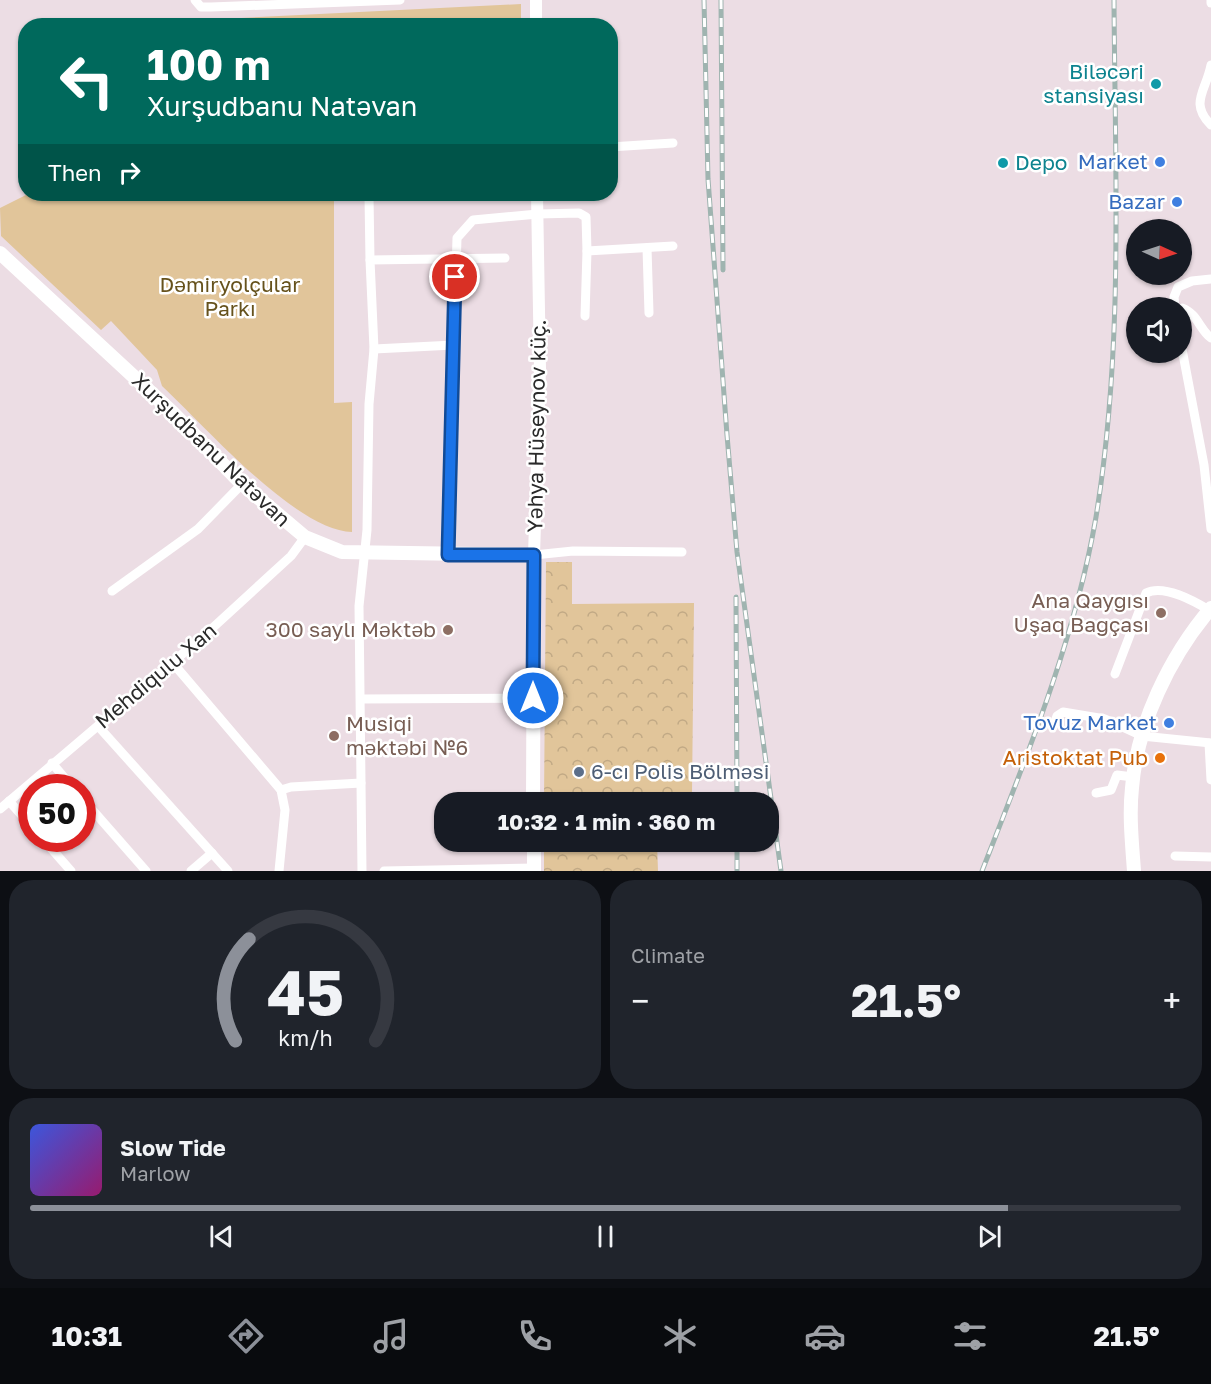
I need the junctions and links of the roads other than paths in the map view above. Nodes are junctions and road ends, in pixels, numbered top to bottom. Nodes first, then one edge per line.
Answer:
1 (195, 0) edge
2 (400, 0) edge
3 (536, 0) edge
4 (344, 1) edge
5 (536, 18) edge
6 (1211, 65) edge
7 (1211, 125) edge
8 (673, 142) dead end
9 (618, 146) edge
10 (369, 201) edge
11 (537, 201) edge
12 (538, 214) junction
13 (673, 246) dead end
14 (647, 248) junction
15 (587, 251) junction
16 (0, 253) edge
17 (505, 258) dead end
18 (454, 259) junction
19 (370, 260) junction
20 (1211, 279) edge
21 (1176, 297) edge
22 (649, 313) dead end
23 (1192, 314) edge
24 (585, 316) dead end
25 (1211, 338) edge
26 (454, 345) junction
27 (374, 349) junction
28 (1185, 363) edge
29 (242, 484) junction
30 (1211, 529) edge
31 (305, 537) junction
32 (682, 552) dead end
33 (363, 553) junction
34 (448, 555) junction
35 (534, 555) junction
36 (112, 591) dead end
37 (1210, 609) edge
38 (172, 662) junction
39 (1115, 674) dead end
40 (533, 698) junction
41 (361, 699) junction
42 (98, 726) junction
43 (1053, 727) dead end
44 (1142, 736) junction
45 (1210, 743) edge
46 (52, 763) junction
47 (61, 774) edge
48 (1133, 777) junction
49 (1211, 780) edge
50 (361, 783) junction
51 (281, 790) junction
52 (533, 792) edge
53 (1096, 793) dead end
54 (9, 801) junction
55 (0, 809) edge
56 (18, 811) edge
57 (96, 814) edge
58 (54, 852) edge
59 (534, 852) edge
60 (212, 853) junction
61 (1175, 856) dead end
62 (1211, 857) edge
63 (467, 870) edge
64 (534, 870) edge
65 (70, 871) edge
66 (146, 871) edge
67 (191, 871) edge
68 (228, 871) edge
69 (279, 871) edge
70 (362, 871) edge
71 (384, 871) edge
72 (1134, 871) edge

1 - 4 street
2 - 4 street
3 - 5 street
6 - 7 street
8 - 9 street
10 - 19 street
11 - 12 street, Yəhya Hüseynov küç.
12 - 15 street
12 - 18 street
12 - 35 street, Yəhya Hüseynov küç.
13 - 14 street
14 - 15 street
14 - 22 street
15 - 24 street
16 - 29 main road, Xurşudbanu Natəvan
17 - 18 street
18 - 19 street
18 - 26 street
19 - 27 street
20 - 21 street
23 - 25 street
26 - 27 street
26 - 34 street
27 - 33 street
28 - 30 street
29 - 31 main road, Xurşudbanu Natəvan
29 - 36 street
31 - 33 main road, Xurşudbanu Natəvan
31 - 38 street, Mehdiqulu Xan
32 - 35 street
33 - 34 main road, Xurşudbanu Natəvan
33 - 41 street
34 - 35 main road, Xurşudbanu Natəvan
35 - 40 main road, Yəhya Hüseynov küç.
37 - 39 street
37 - 44 main road
38 - 42 street, Mehdiqulu Xan
38 - 51 street
40 - 41 street
40 - 52 main road, Yəhya Hüseynov küç.
41 - 50 street
42 - 46 street, Mehdiqulu Xan
42 - 60 street
43 - 44 street
44 - 45 street
44 - 48 main road
45 - 49 street
46 - 47 street
46 - 54 street, Mehdiqulu Xan
48 - 53 street
48 - 72 main road
50 - 51 street
50 - 70 street
51 - 69 street
54 - 55 street, Mehdiqulu Xan
54 - 56 street
57 - 66 street
58 - 65 street
59 - 64 main road
60 - 67 street
60 - 68 street
61 - 62 street
63 - 64 street
63 - 71 street

